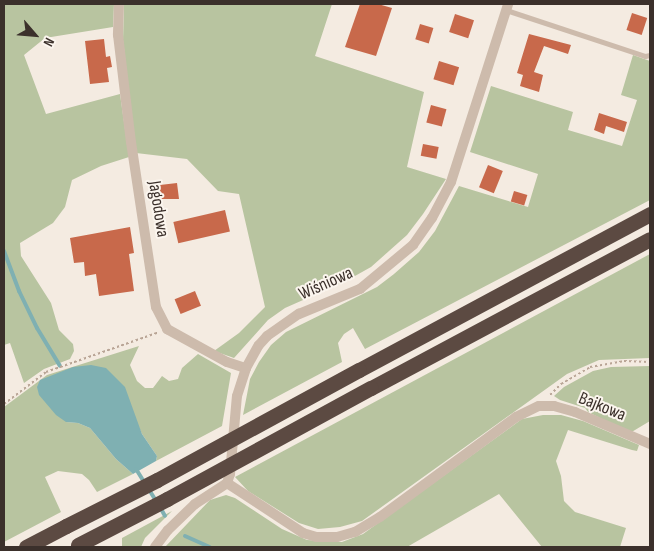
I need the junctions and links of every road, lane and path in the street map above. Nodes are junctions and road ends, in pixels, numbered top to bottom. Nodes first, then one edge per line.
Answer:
1 (119, 4) edge
2 (507, 7) edge
3 (650, 55) edge
4 (650, 214) edge
5 (650, 240) edge
6 (167, 330) junction
7 (650, 362) edge
8 (246, 368) junction
9 (4, 404) edge
10 (539, 406) junction
11 (650, 444) edge
12 (227, 483) junction
13 (76, 546) edge
14 (26, 547) edge
15 (155, 547) edge

1 - 6 street, Jagodowa
2 - 3 lane
2 - 8 street, Wiśniowa
4 - 14 highway, bridge
5 - 13 highway, bridge
6 - 8 street
6 - 9 path
7 - 10 path
8 - 12 street, Wiśniowa
10 - 11 street, Bajkowa
10 - 12 street
12 - 15 street

